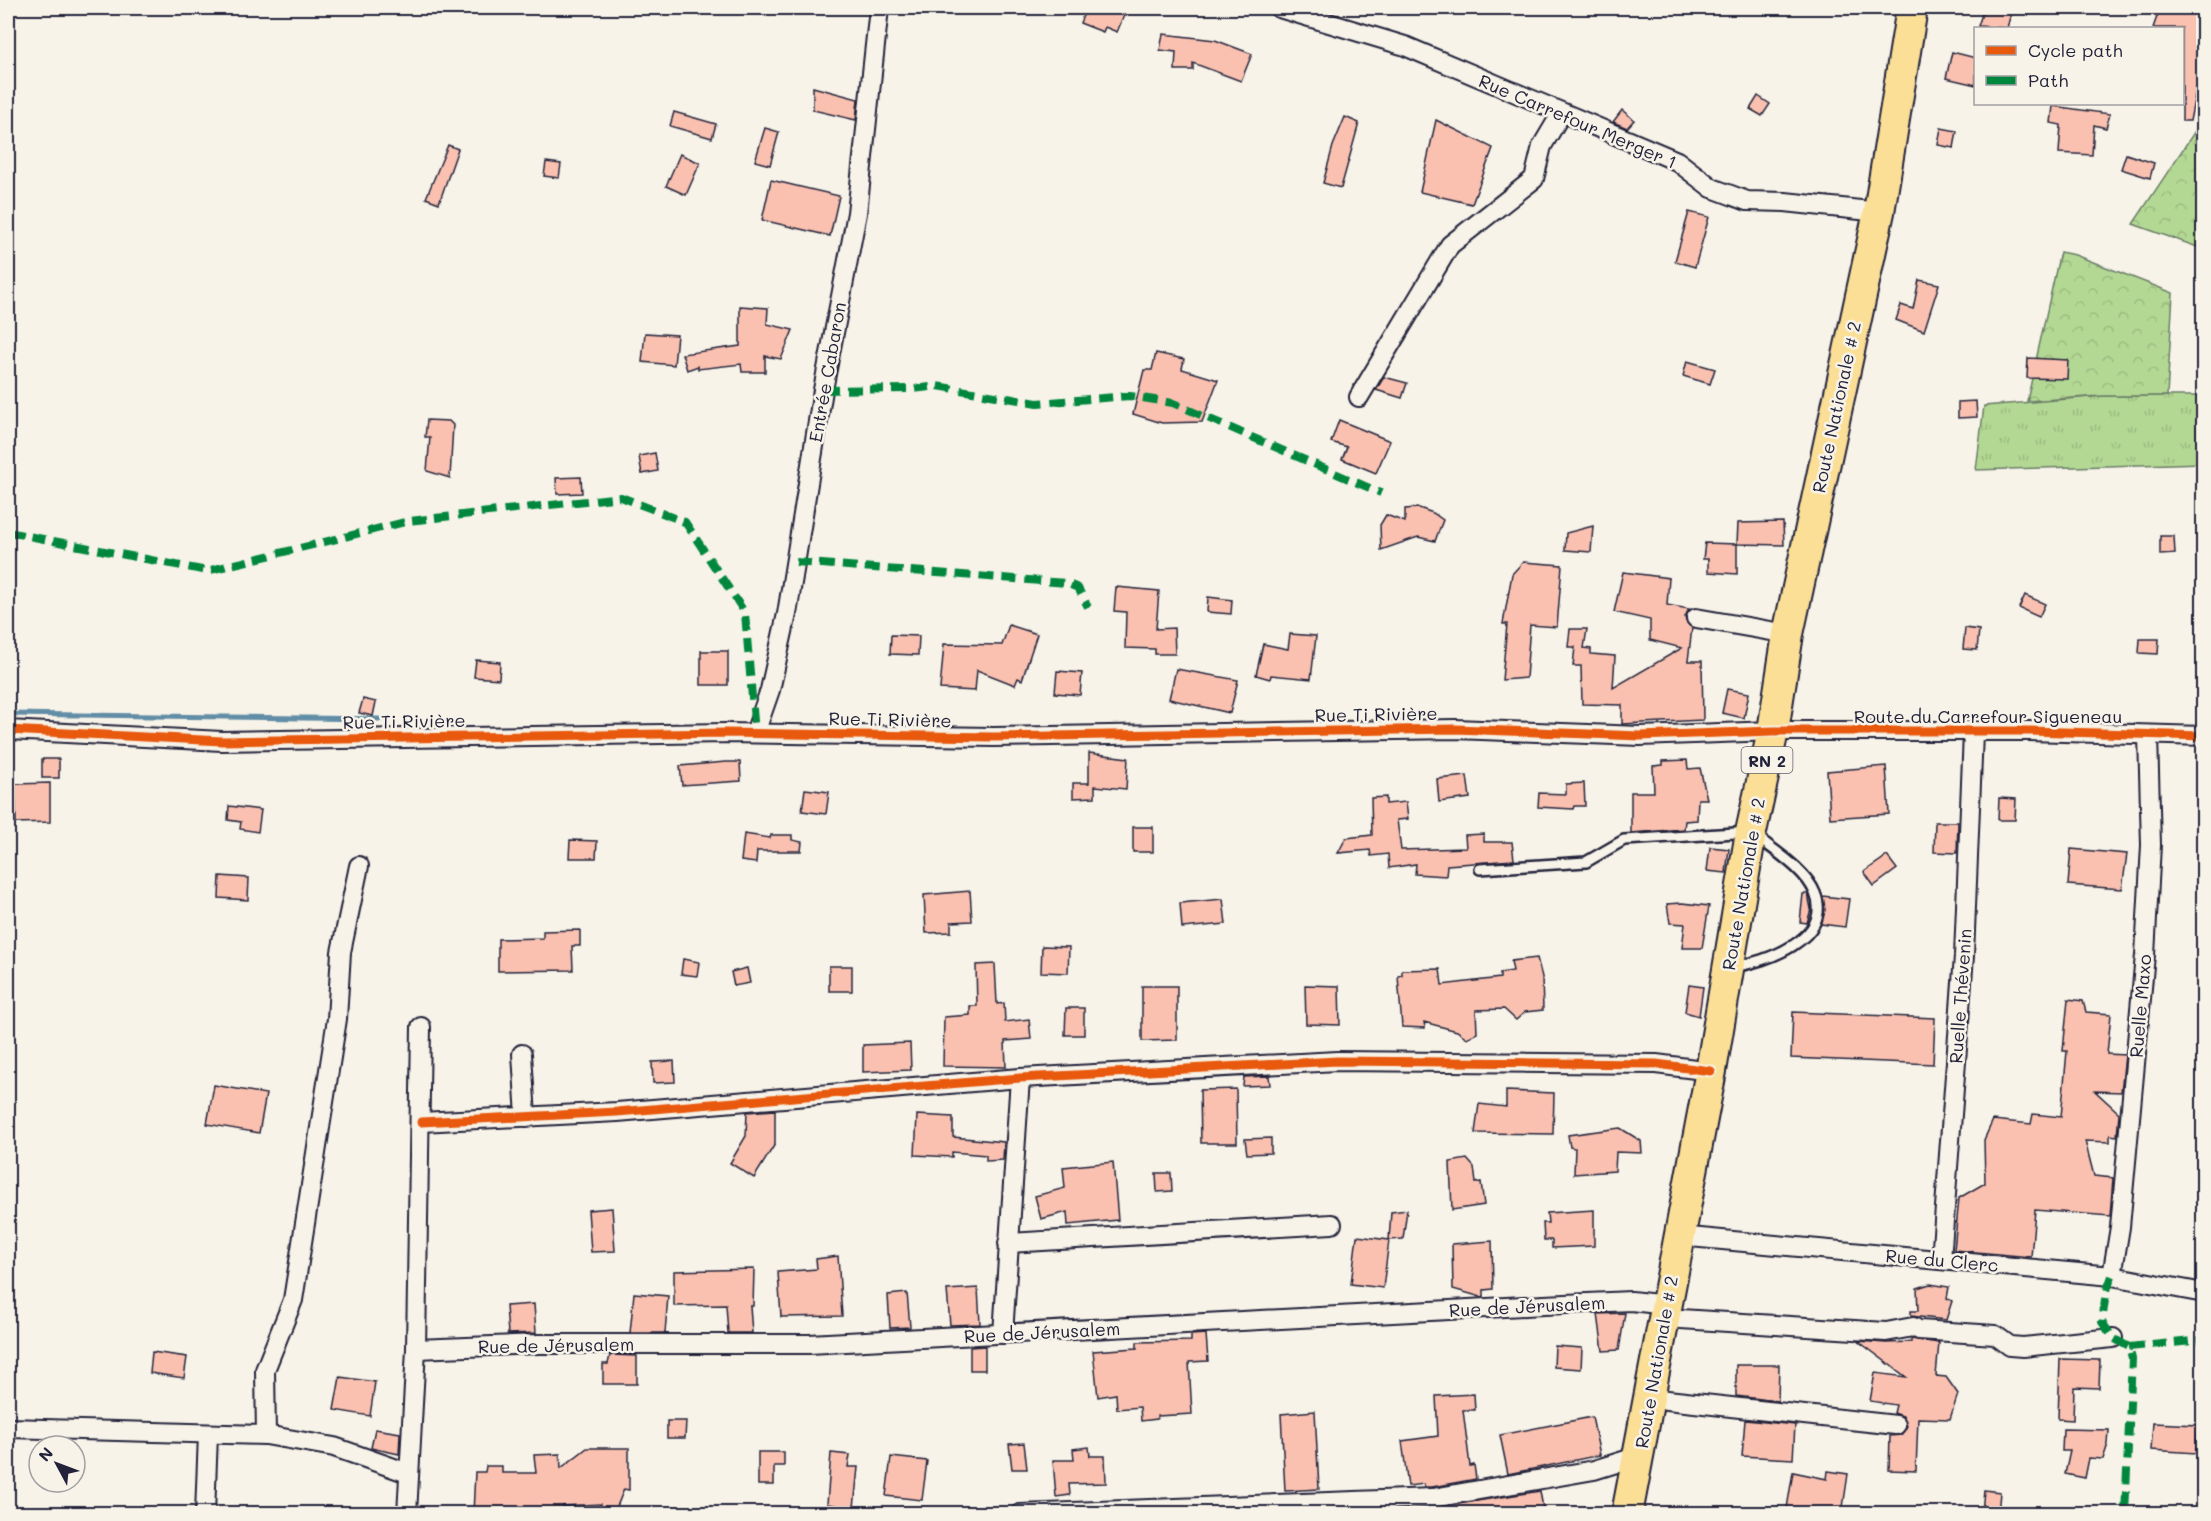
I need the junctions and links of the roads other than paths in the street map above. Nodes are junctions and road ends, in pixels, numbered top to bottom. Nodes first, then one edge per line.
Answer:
1 (879, 8) edge
2 (1279, 8) edge
3 (1912, 8) edge
4 (1561, 114) junction
5 (1879, 212) junction
6 (1359, 397) dead end
7 (1696, 618) dead end
8 (1788, 634) junction
9 (8, 730) edge
10 (1773, 731) junction
11 (755, 733) junction
12 (1973, 733) junction
13 (2148, 735) junction
14 (2204, 736) edge
15 (1751, 832) junction
16 (359, 866) dead end
17 (1480, 869) dead end
18 (1727, 968) junction
19 (421, 1027) dead end
20 (522, 1054) dead end
21 (1711, 1071) junction
22 (1020, 1078) junction
23 (526, 1117) junction
24 (421, 1122) junction
25 (1332, 1224) dead end
26 (1679, 1236) junction
27 (1008, 1243) junction
28 (1941, 1260) junction
29 (2112, 1276) junction
30 (2204, 1293) edge
31 (1666, 1312) junction
32 (1003, 1334) junction
33 (2113, 1338) dead end
34 (416, 1349) junction
35 (1649, 1398) junction
36 (1896, 1425) dead end
37 (8, 1428) edge
38 (208, 1434) junction
39 (266, 1436) junction
40 (1639, 1455) junction
41 (408, 1473) junction
42 (205, 1514) edge
43 (406, 1514) edge
44 (1020, 1514) edge
45 (1627, 1514) edge

1 - 11 street, Entrée Cabaron
2 - 4 street, Rue Carrefour Merger 1
3 - 5 main road, Route Nationale # 2 / RN 2
4 - 5 street, Rue Carrefour Merger 1
4 - 6 street
5 - 8 main road, Route Nationale # 2 / RN 2
7 - 8 street
8 - 10 main road, Route Nationale # 2 / RN 2
9 - 11 street, Rue Ti Rivière
10 - 11 street, Rue Ti Rivière
10 - 12 street, Route du Carrefour Sigueneau
10 - 15 main road, Route Nationale # 2 / RN 2
12 - 13 street, Route du Carrefour Sigueneau
12 - 28 street, Ruelle Thévenin
13 - 14 street, Route du Carrefour Sigueneau
13 - 29 street, Ruelle Maxo
15 - 17 lane
15 - 18 main road, Route Nationale # 2 / RN 2
15 - 18 lane
16 - 39 street
18 - 21 main road, Route Nationale # 2 / RN 2
19 - 24 street
20 - 23 street
21 - 22 street
21 - 26 main road, Route Nationale # 2 / RN 2
22 - 23 street
22 - 27 street
23 - 24 street
24 - 34 street
25 - 27 street
26 - 28 street, Rue du Clerc
26 - 31 main road, Route Nationale # 2 / RN 2
27 - 32 street
28 - 29 street, Rue du Clerc
29 - 30 street, Rue du Clerc
31 - 32 street, Rue de Jérusalem
31 - 33 street, Rue de Jérusalem
31 - 35 main road, Route Nationale # 2 / RN 2
32 - 34 street, Rue de Jérusalem
34 - 41 street
35 - 36 street
35 - 40 main road, Route Nationale # 2 / RN 2
37 - 38 street
38 - 39 street
38 - 42 street
39 - 41 street
40 - 44 street
40 - 45 main road, Route Nationale # 2 / RN 2
41 - 43 street

